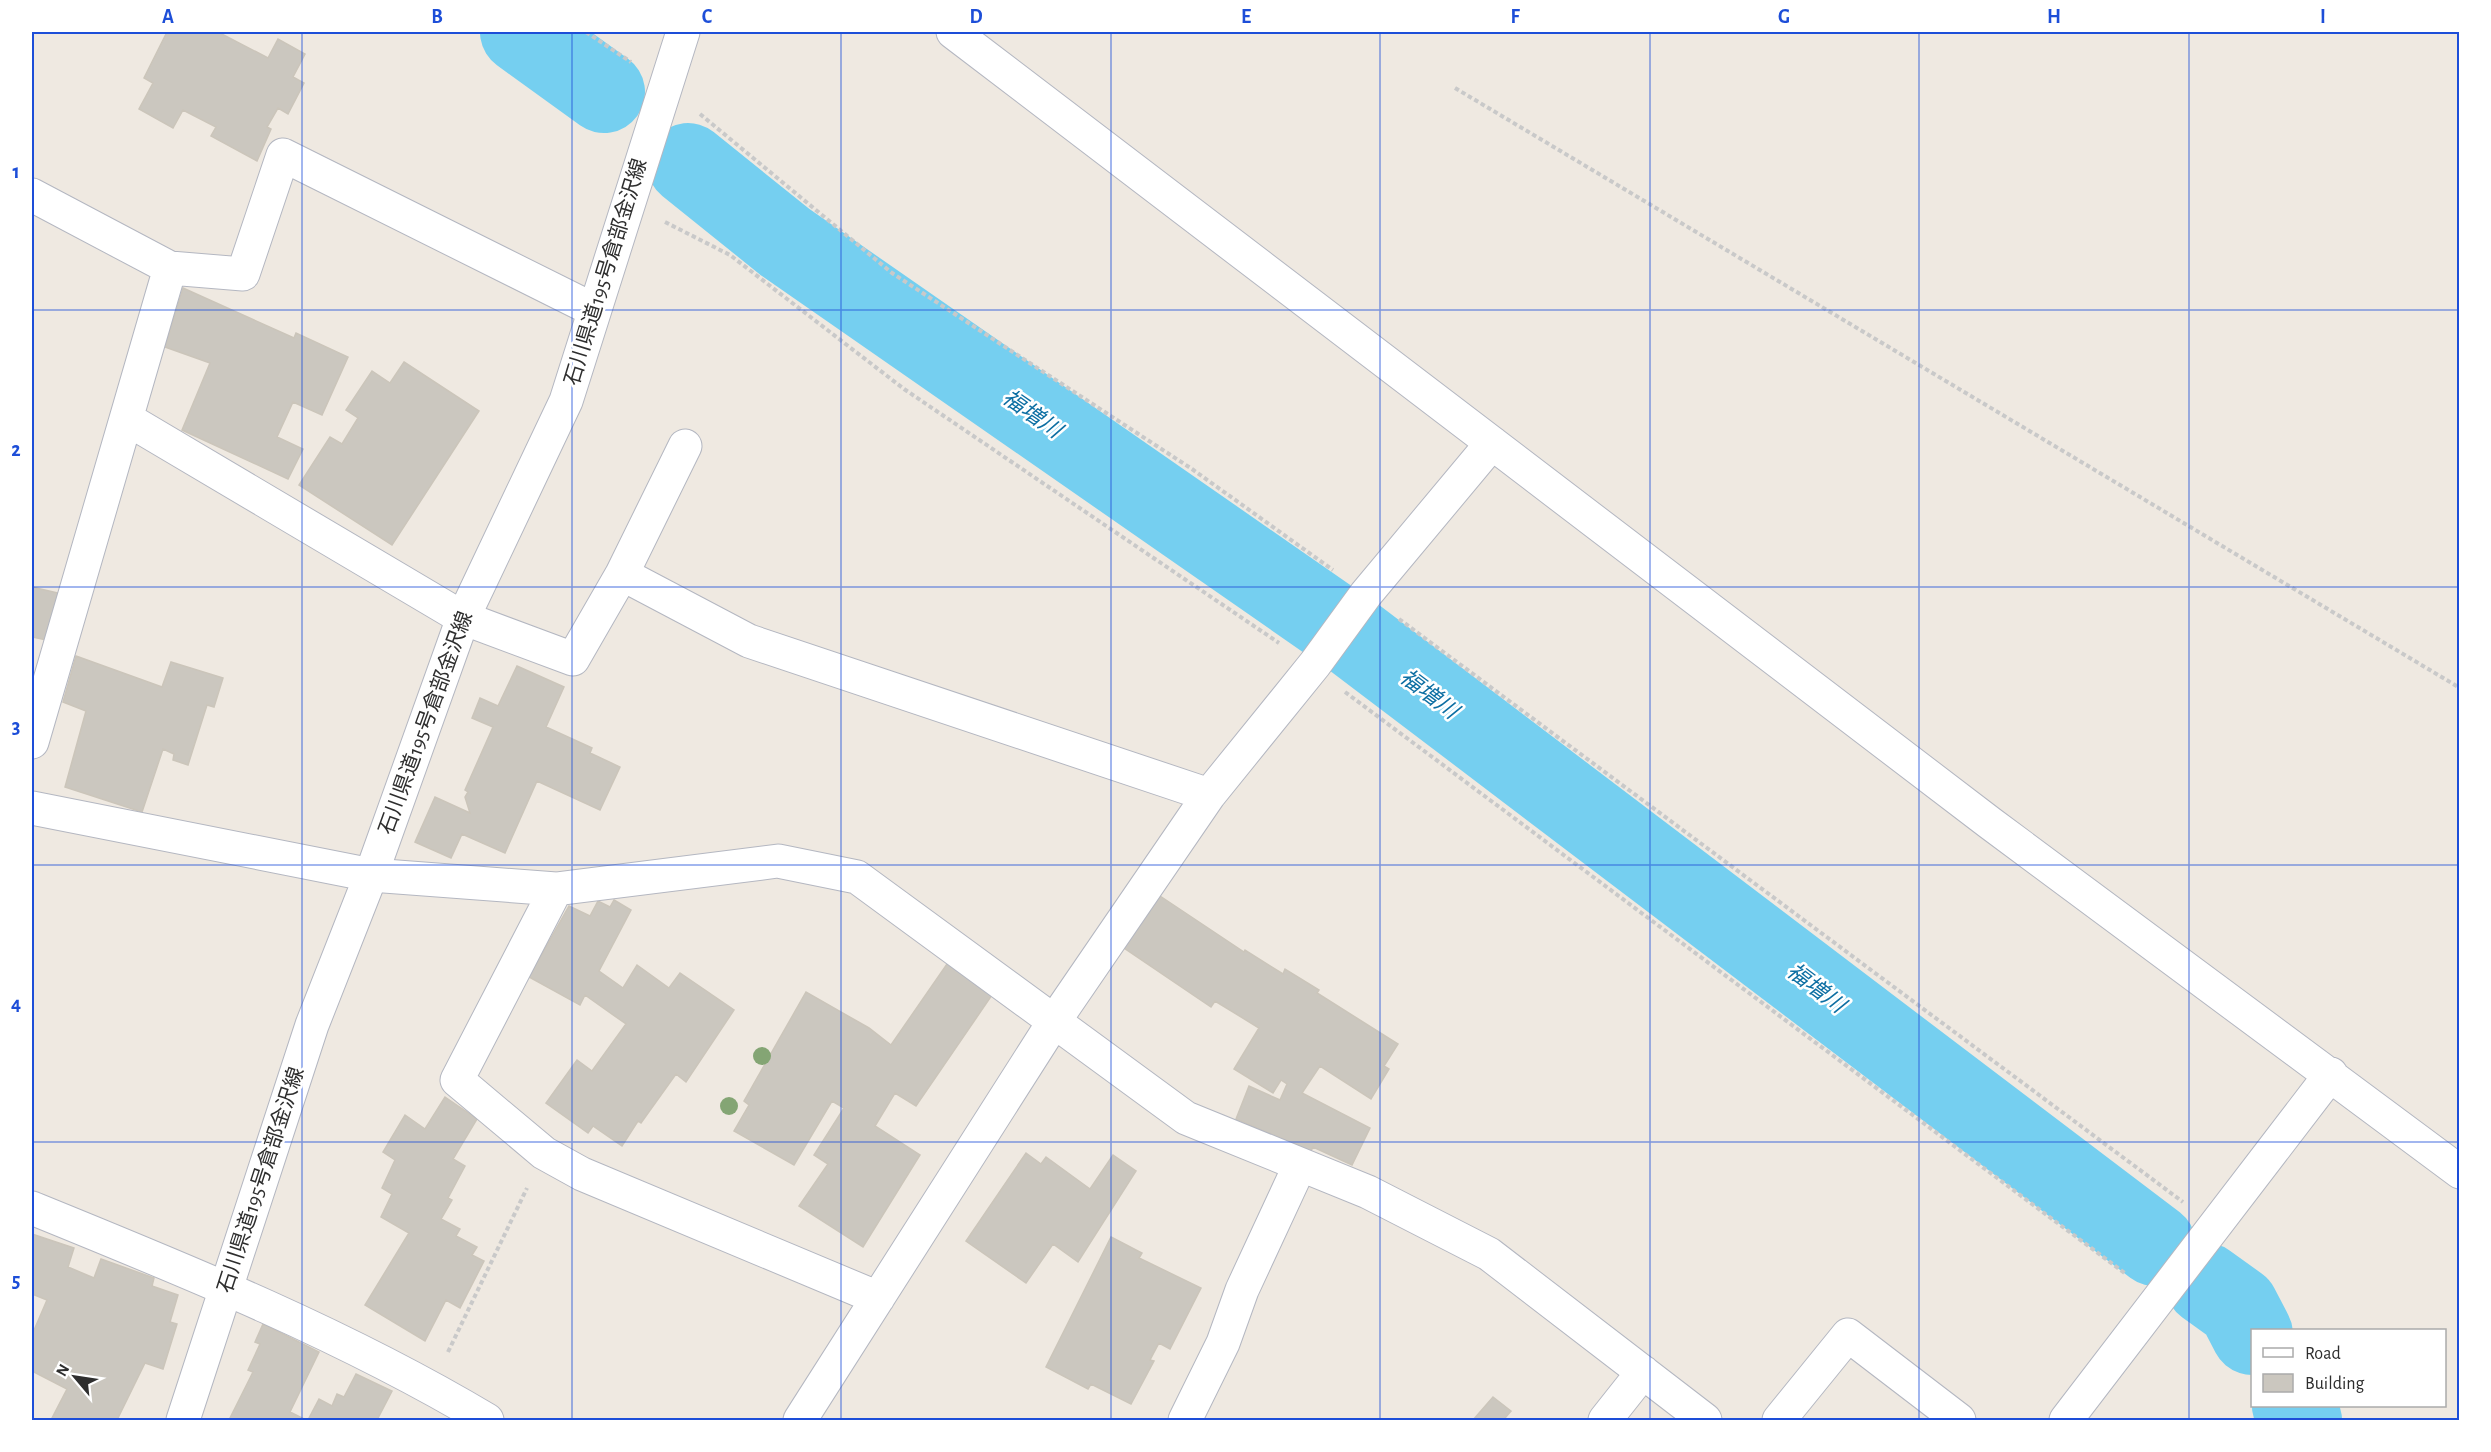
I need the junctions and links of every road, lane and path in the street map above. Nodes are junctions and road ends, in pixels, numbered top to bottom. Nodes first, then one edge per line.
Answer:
1 (586, 32) edge
2 (683, 32) edge
3 (952, 32) edge
4 (666, 86) junction
5 (1455, 88) dead end
6 (631, 192) junction
7 (32, 195) edge
8 (170, 268) junction
9 (594, 310) junction
10 (127, 419) junction
11 (1492, 443) junction
12 (684, 446) dead end
13 (622, 574) junction
14 (1365, 596) junction
15 (463, 618) junction
16 (1313, 666) junction
17 (2460, 688) edge
18 (32, 742) edge
19 (1209, 795) junction
20 (32, 808) edge
21 (371, 875) junction
22 (556, 889) junction
23 (1055, 1020) junction
24 (2331, 1074) junction
25 (544, 1152) junction
26 (1300, 1165) junction
27 (2460, 1172) edge
28 (32, 1208) edge
29 (2215, 1226) junction
30 (226, 1286) junction
31 (878, 1298) junction
32 (2159, 1299) junction
33 (1643, 1372) junction
34 (431, 1387) junction
35 (183, 1420) edge
36 (487, 1420) edge
37 (800, 1420) edge
38 (1185, 1420) edge
39 (1605, 1420) edge
40 (1705, 1420) edge
41 (1779, 1420) edge
42 (1959, 1420) edge
43 (2066, 1420) edge

1 - 4 path
2 - 4 street, 石川県道195号倉部金沢線
3 - 11 street
4 - 6 street, 石川県道195号倉部金沢線
4 - 14 path
5 - 17 path
6 - 9 street, 石川県道195号倉部金沢線
6 - 16 path
7 - 8 street
8 - 9 street
8 - 10 street
9 - 15 street, 石川県道195号倉部金沢線
10 - 15 street
10 - 18 street
11 - 14 street
11 - 24 street
12 - 13 street
13 - 15 street
13 - 19 street
14 - 16 street
14 - 29 path
15 - 21 street, 石川県道195号倉部金沢線
16 - 19 street
16 - 32 path
19 - 23 street
20 - 21 street
21 - 22 street
21 - 30 street, 石川県道195号倉部金沢線
22 - 23 street
22 - 25 street
23 - 26 street
23 - 31 street
24 - 27 street
24 - 29 street
25 - 31 street
25 - 34 path
26 - 33 street
26 - 38 street
28 - 30 street
29 - 32 street
30 - 34 street
30 - 35 street, 石川県道195号倉部金沢線
31 - 37 street
32 - 43 street
33 - 39 street
33 - 40 street
34 - 36 street
41 - 42 street

